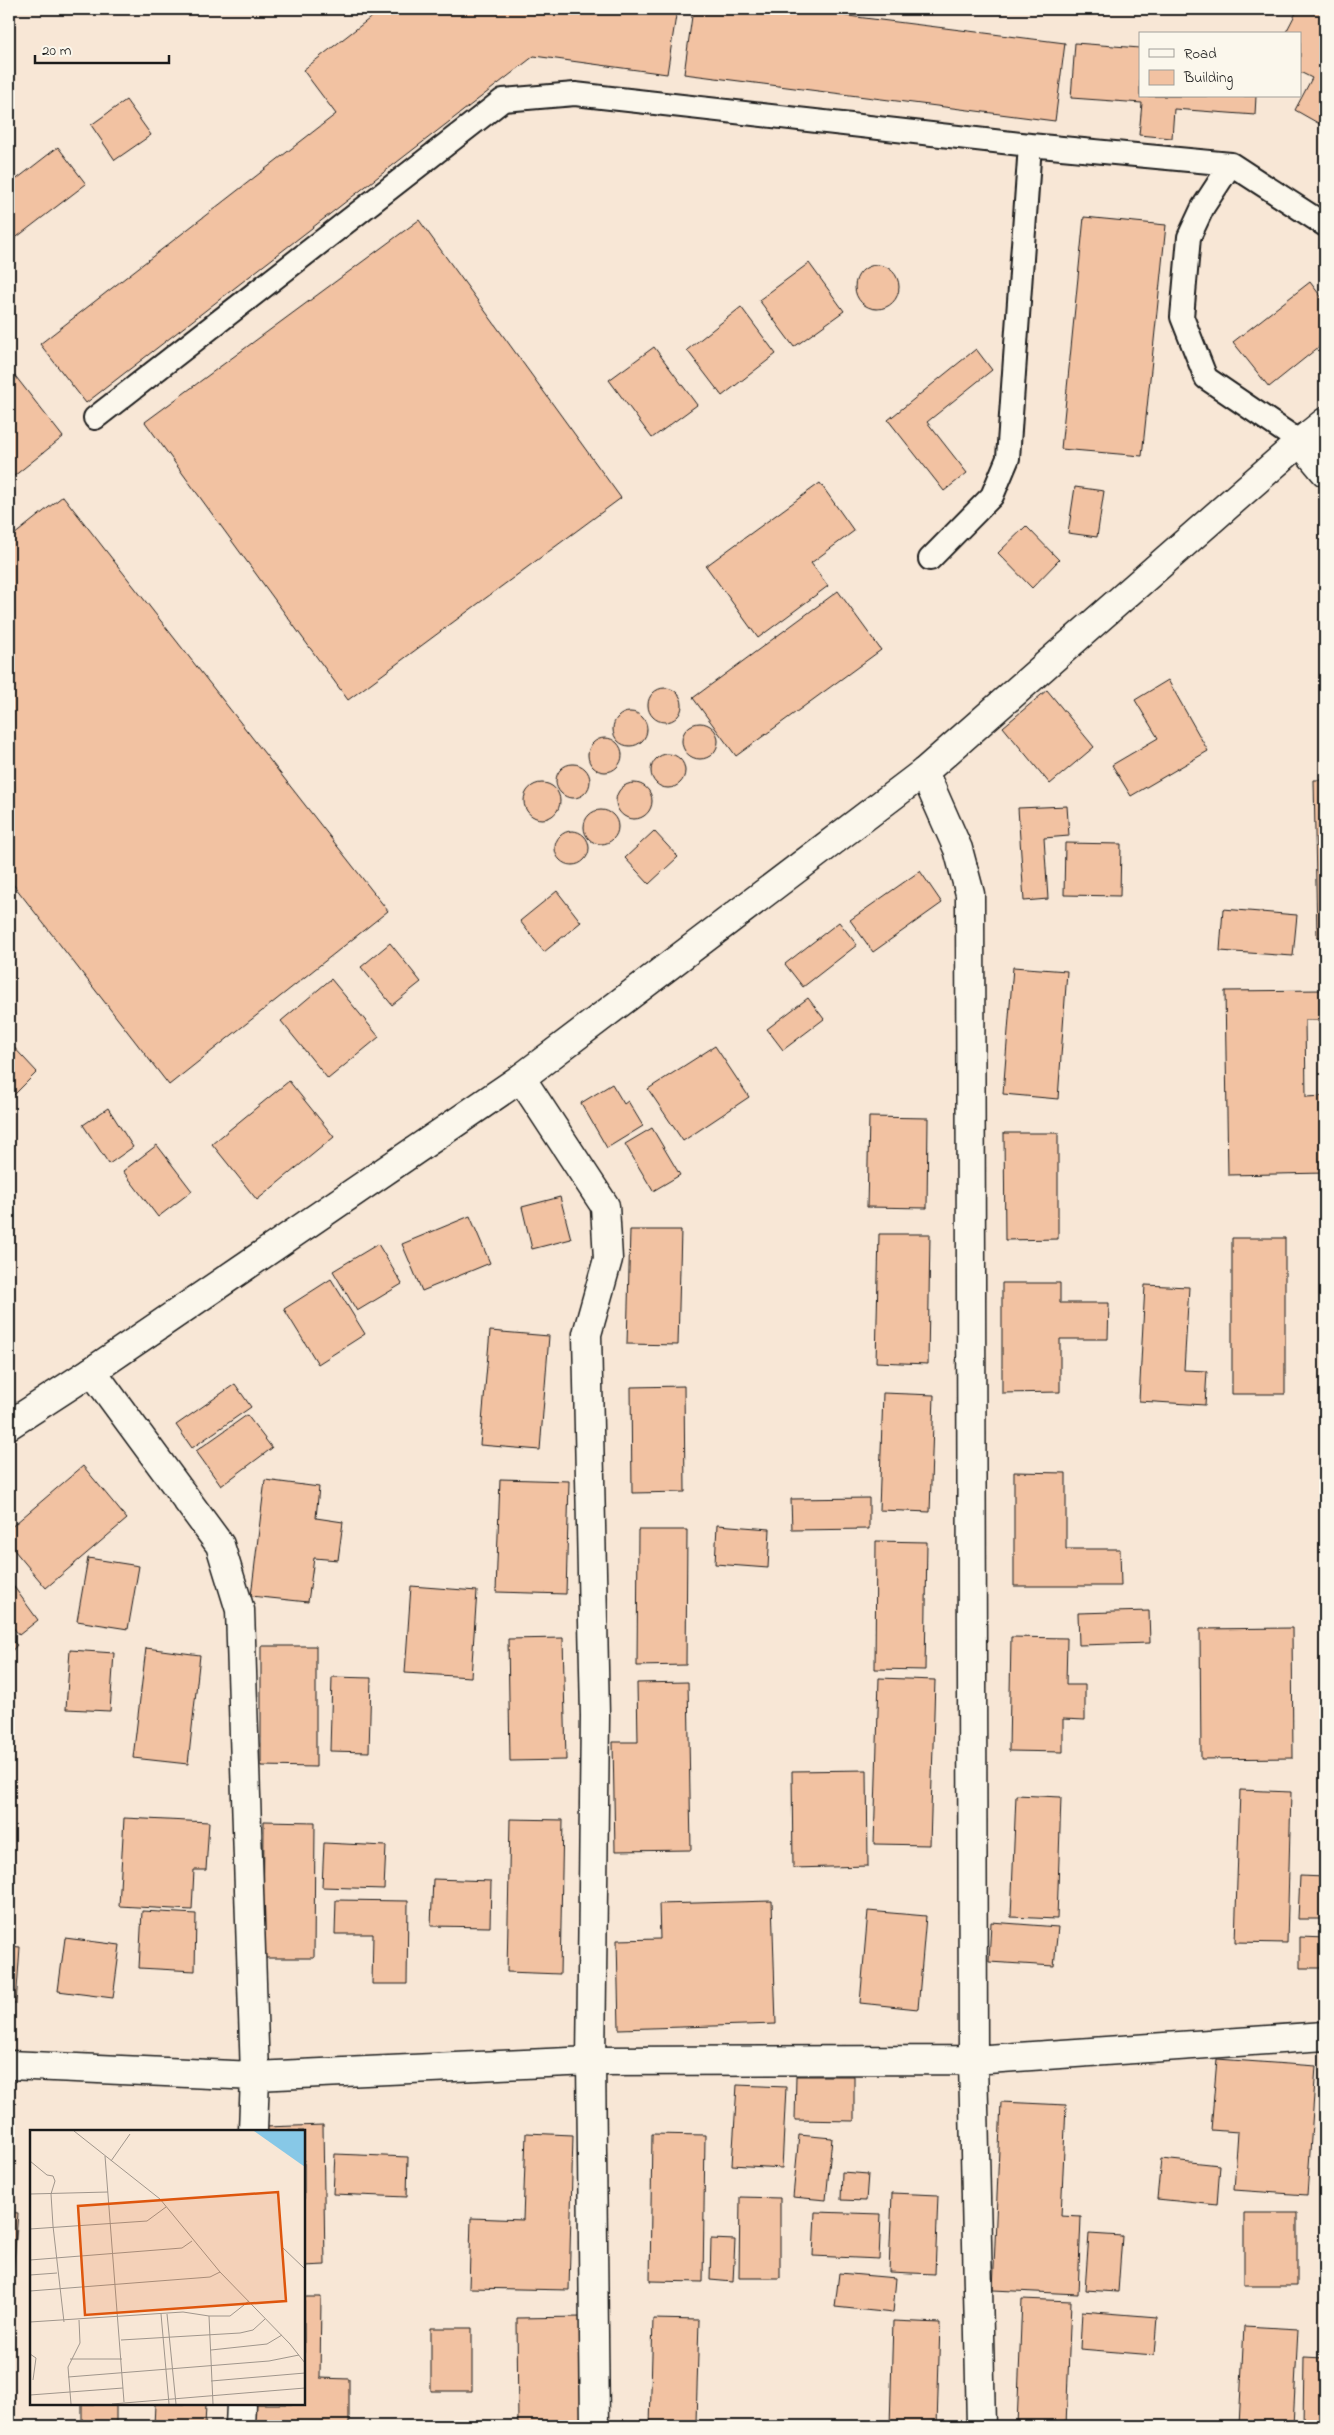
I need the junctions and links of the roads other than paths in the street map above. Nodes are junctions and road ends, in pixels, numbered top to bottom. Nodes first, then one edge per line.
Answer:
1 (1030, 145) junction
2 (1231, 164) junction
3 (1325, 225) edge
4 (95, 418) dead end
5 (1325, 422) edge
6 (1300, 442) junction
7 (1325, 472) edge
8 (930, 559) dead end
9 (924, 772) junction
10 (520, 1078) junction
11 (92, 1371) junction
12 (9, 1425) edge
13 (1325, 2036) edge
14 (973, 2060) junction
15 (591, 2061) junction
16 (9, 2065) edge
17 (255, 2076) junction
18 (253, 2130) edge
19 (241, 2405) edge
20 (240, 2426) edge
21 (595, 2426) edge
22 (981, 2426) edge

1 - 2 lane
1 - 4 lane
1 - 8 lane
2 - 3 lane
2 - 6 lane
5 - 6 street
6 - 7 street
6 - 9 street
9 - 10 street
9 - 14 street
10 - 11 street
10 - 15 street
11 - 12 street
11 - 17 street
13 - 14 street
14 - 15 street
14 - 22 street
15 - 17 street
15 - 21 street
16 - 17 street
17 - 18 street
19 - 20 street

